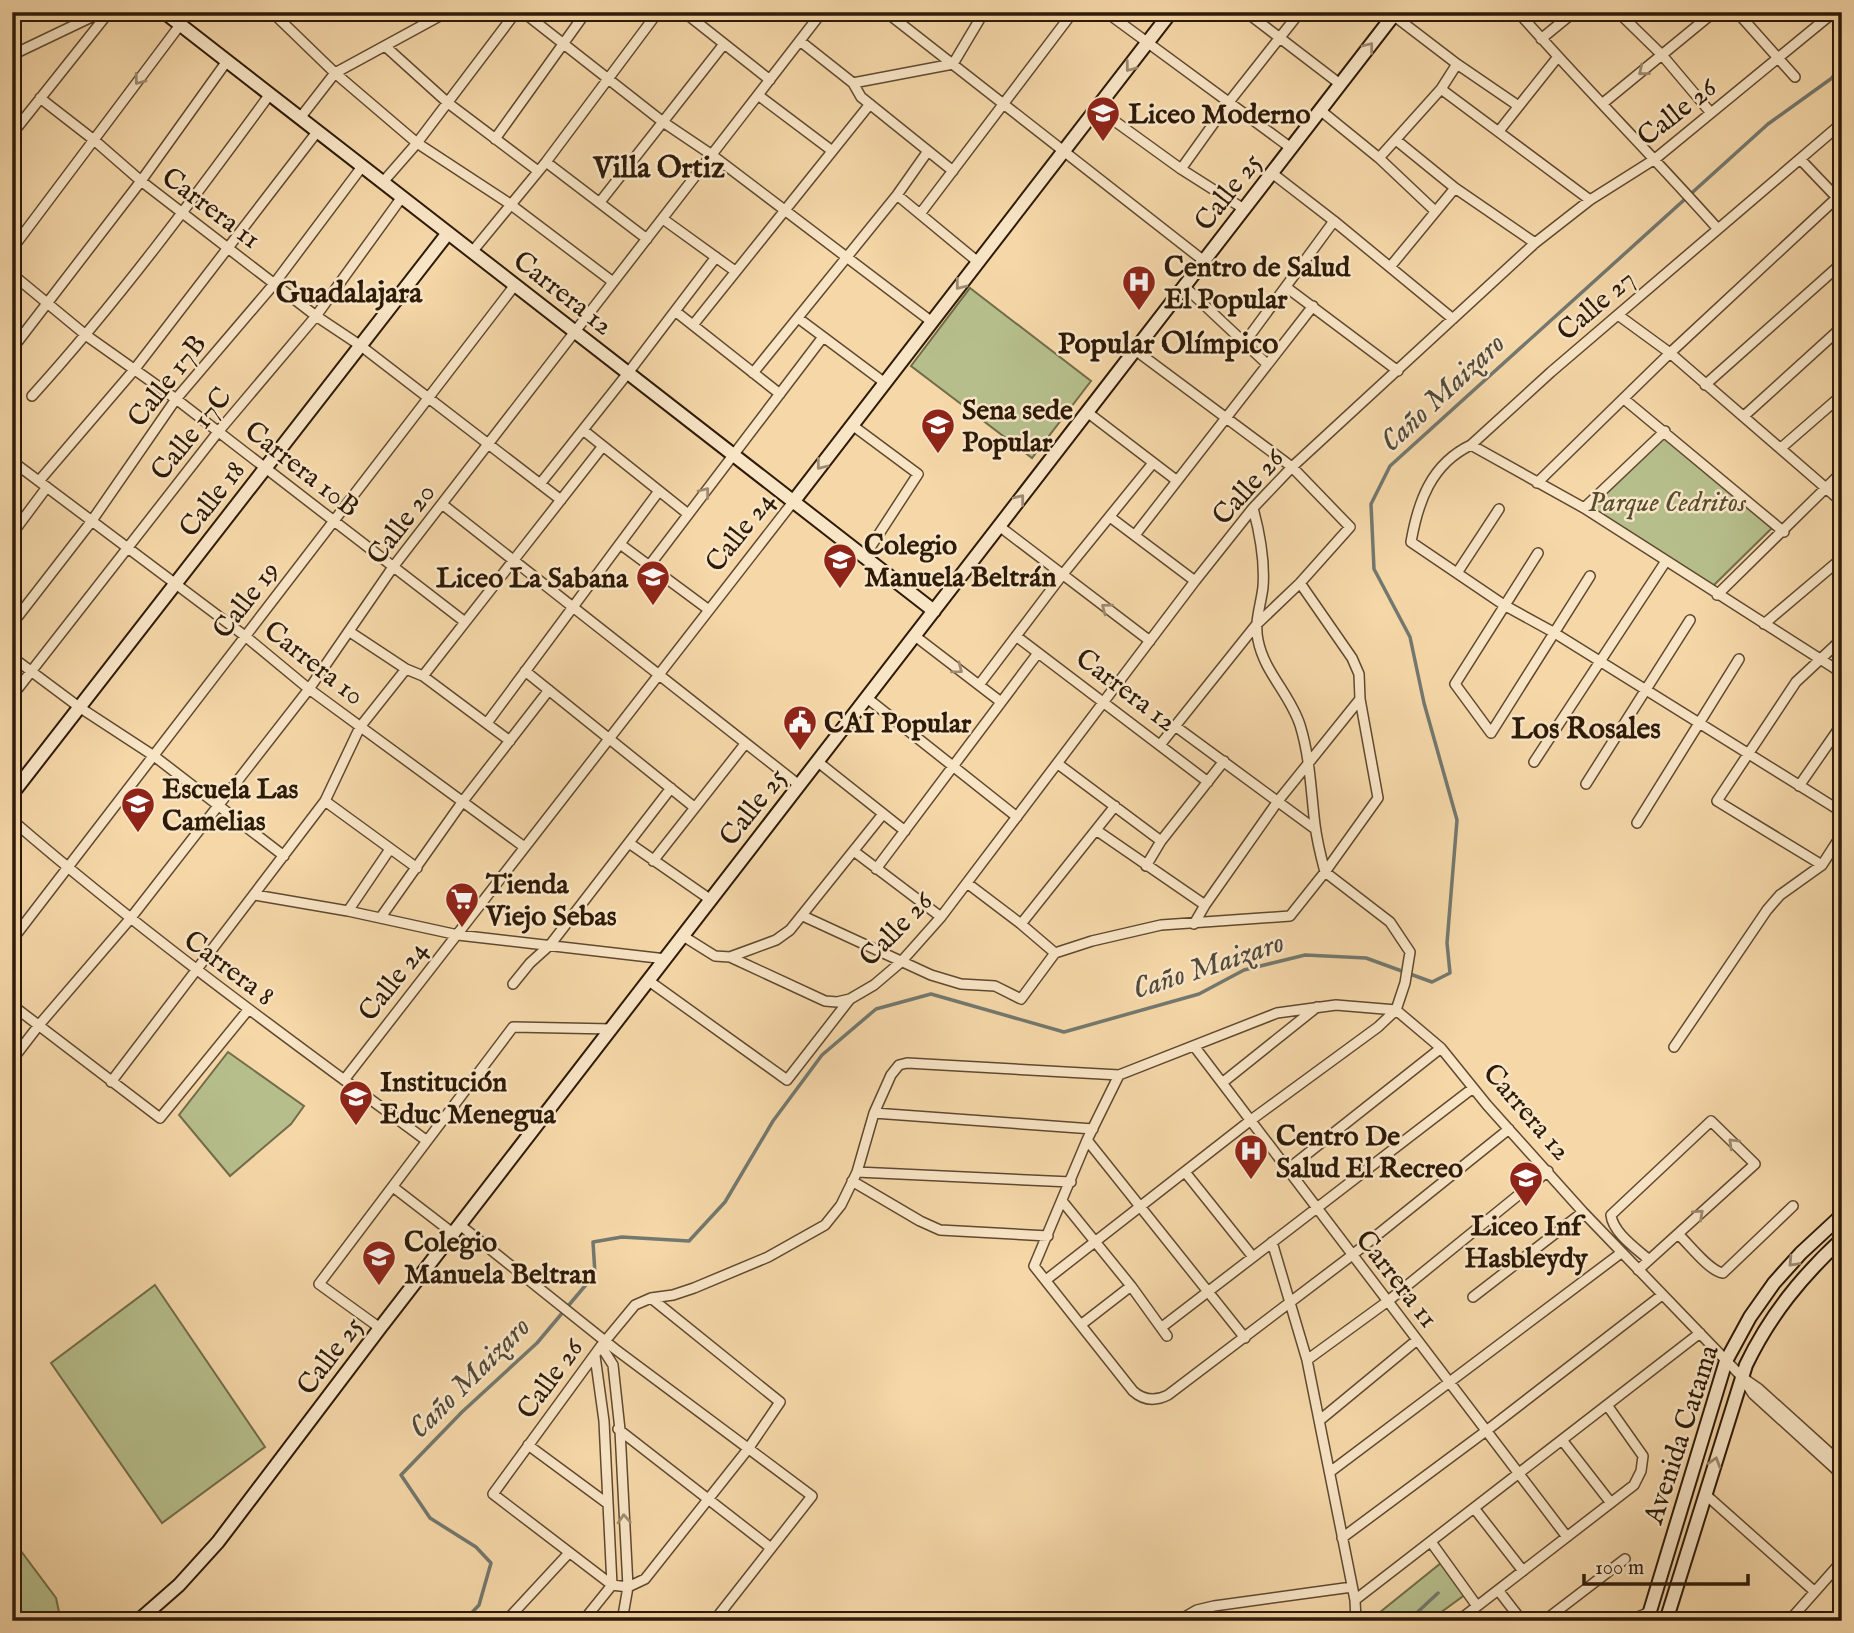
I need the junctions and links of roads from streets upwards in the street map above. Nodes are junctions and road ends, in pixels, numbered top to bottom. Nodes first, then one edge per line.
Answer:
1 (102, 12) edge
2 (109, 12) edge
3 (164, 12) edge
4 (447, 12) edge
5 (516, 12) edge
6 (523, 12) edge
7 (586, 12) edge
8 (658, 12) edge
9 (684, 12) edge
10 (822, 12) edge
11 (886, 12) edge
12 (906, 12) edge
13 (984, 12) edge
14 (1073, 12) edge
15 (1106, 12) edge
16 (1171, 12) edge
17 (1246, 12) edge
18 (1300, 12) edge
19 (1518, 12) edge
20 (1574, 12) edge
21 (1618, 12) edge
22 (1714, 12) edge
23 (1737, 12) edge
24 (1834, 12) edge
25 (276, 13) edge
26 (1395, 14) edge
27 (899, 22) junction
28 (180, 25) junction
29 (1280, 38) junction
30 (1541, 39) junction
31 (800, 41) junction
32 (563, 43) junction
33 (1147, 43) junction
34 (724, 44) junction
35 (385, 46) junction
36 (12, 55) edge
37 (1662, 55) junction
38 (1779, 57) junction
39 (1557, 58) junction
40 (226, 61) junction
41 (953, 64) junction
42 (1457, 64) junction
43 (335, 73) junction
44 (608, 77) junction
45 (1795, 77) dead end
46 (770, 80) junction
47 (853, 83) junction
48 (1340, 84) junction
49 (1441, 89) junction
50 (270, 94) junction
51 (758, 95) junction
52 (40, 98) junction
53 (1229, 102) junction
54 (448, 103) junction
55 (870, 104) junction
56 (1004, 104) junction
57 (1602, 104) junction
58 (1517, 106) junction
59 (1098, 108) junction
60 (1320, 110) junction
61 (1712, 113) junction
62 (300, 118) junction
63 (663, 122) junction
64 (1842, 123) edge
65 (1499, 131) junction
66 (317, 132) junction
67 (12, 134) edge
68 (495, 139) junction
69 (94, 140) junction
70 (1396, 140) junction
71 (417, 143) junction
72 (1291, 148) junction
73 (831, 150) junction
74 (928, 151) junction
75 (1064, 151) junction
76 (712, 155) junction
77 (1379, 158) junction
78 (1655, 159) junction
79 (1800, 159) junction
80 (546, 162) junction
81 (361, 168) junction
82 (1181, 169) junction
83 (538, 171) junction
84 (953, 171) junction
85 (1272, 173) junction
86 (141, 181) junction
87 (383, 182) junction
88 (1455, 188) junction
89 (897, 195) junction
90 (402, 197) junction
91 (1840, 198) edge
92 (1590, 200) junction
93 (600, 202) junction
94 (510, 204) junction
95 (1244, 209) junction
96 (785, 210) junction
97 (1435, 211) junction
98 (184, 213) junction
99 (920, 214) junction
100 (663, 219) junction
101 (1334, 220) junction
102 (1717, 228) junction
103 (448, 233) junction
104 (647, 239) junction
105 (1535, 243) junction
106 (228, 246) junction
107 (12, 249) edge
108 (472, 252) junction
109 (716, 257) junction
110 (846, 257) junction
111 (1204, 261) junction
112 (978, 262) junction
113 (1842, 262) edge
114 (1390, 267) junction
115 (735, 271) junction
116 (12, 274) edge
117 (614, 282) junction
118 (274, 284) junction
119 (515, 285) junction
120 (1184, 286) junction
121 (1286, 287) junction
122 (46, 304) junction
123 (1313, 306) junction
124 (675, 311) junction
125 (316, 316) junction
126 (1618, 316) junction
127 (799, 318) junction
128 (1454, 319) junction
129 (932, 322) junction
130 (693, 325) junction
131 (1842, 327) edge
132 (575, 332) junction
133 (86, 336) junction
134 (823, 337) junction
135 (1244, 342) junction
136 (360, 346) junction
137 (12, 349) edge
138 (1135, 350) junction
139 (1670, 353) junction
140 (1267, 365) junction
141 (134, 370) junction
142 (1398, 371) junction
143 (628, 373) junction
144 (754, 373) junction
145 (885, 383) junction
146 (1705, 385) junction
147 (780, 394) junction
148 (1842, 395) edge
149 (32, 396) dead end
150 (428, 398) junction
151 (176, 399) junction
152 (1624, 399) junction
153 (1087, 412) junction
154 (1744, 416) junction
155 (1225, 417) junction
156 (852, 425) junction
157 (583, 430) junction
158 (1664, 431) junction
159 (218, 432) junction
160 (488, 444) junction
161 (1471, 445) junction
162 (603, 446) junction
163 (1780, 448) junction
164 (734, 456) junction
165 (12, 461) edge
166 (1153, 463) junction
167 (1292, 467) junction
168 (265, 468) junction
169 (1842, 472) edge
170 (1176, 480) junction
171 (39, 481) junction
172 (1538, 483) junction
173 (540, 484) junction
174 (47, 487) junction
175 (1826, 487) junction
176 (659, 491) junction
177 (561, 500) junction
178 (793, 502) junction
179 (1842, 502) edge
180 (442, 504) junction
181 (1253, 508) junction
182 (1584, 508) junction
183 (1499, 509) dead end
184 (688, 514) junction
185 (1110, 517) junction
186 (334, 521) junction
187 (91, 522) junction
188 (999, 526) junction
189 (1784, 531) junction
190 (12, 534) edge
191 (1135, 535) junction
192 (620, 544) junction
193 (128, 548) junction
194 (1538, 553) dead end
195 (864, 556) junction
196 (1842, 558) edge
197 (514, 560) junction
198 (1666, 561) junction
199 (649, 566) junction
200 (393, 567) junction
201 (1457, 573) junction
202 (1063, 574) junction
203 (1590, 576) dead end
204 (1195, 581) junction
205 (1300, 583) junction
206 (175, 584) junction
207 (1717, 595) junction
208 (1504, 605) junction
209 (573, 607) junction
210 (709, 610) junction
211 (934, 611) junction
212 (1690, 620) dead end
213 (465, 622) junction
214 (12, 624) edge
215 (1256, 625) junction
216 (1764, 625) junction
217 (350, 632) junction
218 (1553, 632) junction
219 (245, 636) junction
220 (915, 636) junction
221 (1016, 636) junction
222 (1842, 639) edge
223 (1150, 641) junction
224 (1038, 653) junction
225 (12, 657) edge
226 (1739, 659) dead end
227 (1599, 660) junction
228 (1821, 660) junction
229 (406, 669) junction
230 (32, 671) junction
231 (526, 671) junction
232 (1842, 673) edge
233 (658, 674) junction
234 (423, 676) junction
235 (979, 685) junction
236 (309, 689) junction
237 (1646, 689) junction
238 (549, 690) junction
239 (12, 696) edge
240 (867, 698) junction
241 (1360, 699) junction
242 (1001, 702) junction
243 (1103, 704) junction
244 (79, 707) junction
245 (486, 723) junction
246 (1698, 723) junction
247 (1842, 724) edge
248 (1175, 726) junction
249 (360, 727) junction
250 (609, 737) junction
251 (510, 741) junction
252 (745, 744) junction
253 (1160, 745) junction
254 (1747, 753) junction
255 (154, 756) junction
256 (1224, 761) junction
257 (818, 762) junction
258 (1534, 762) dead end
259 (1058, 764) junction
260 (1308, 765) junction
261 (953, 766) junction
262 (1208, 782) junction
263 (1586, 784) dead end
264 (799, 786) junction
265 (1800, 786) junction
266 (671, 788) junction
267 (12, 794) edge
268 (325, 801) junction
269 (463, 801) junction
270 (1278, 802) junction
271 (218, 804) junction
272 (694, 807) junction
273 (1115, 807) junction
274 (1842, 812) edge
275 (883, 814) junction
276 (1017, 817) junction
277 (12, 820) edge
278 (1637, 823) dead end
279 (1315, 829) junction
280 (1096, 830) junction
281 (905, 831) junction
282 (1842, 834) edge
283 (1161, 841) junction
284 (629, 843) junction
285 (523, 846) junction
286 (390, 849) junction
287 (855, 852) junction
288 (284, 856) junction
289 (653, 861) junction
290 (1822, 865) junction
291 (1146, 866) junction
292 (68, 868) junction
293 (417, 868) junction
294 (876, 869) junction
295 (1325, 872) junction
296 (967, 883) junction
297 (255, 895) junction
298 (711, 900) junction
299 (1205, 905) junction
300 (348, 911) junction
301 (803, 916) junction
302 (941, 917) junction
303 (381, 918) junction
304 (130, 919) junction
305 (1021, 924) junction
306 (1194, 924) junction
307 (458, 935) junction
308 (683, 936) junction
309 (12, 940) edge
310 (550, 945) junction
311 (1055, 953) junction
312 (730, 957) junction
313 (666, 959) junction
314 (901, 962) junction
315 (196, 970) junction
316 (649, 981) junction
317 (513, 984) dead end
318 (850, 999) junction
319 (12, 1005) edge
320 (1319, 1006) junction
321 (248, 1010) junction
322 (1396, 1010) junction
323 (39, 1025) junction
324 (612, 1029) junction
325 (1194, 1046) junction
326 (1674, 1047) dead end
327 (1441, 1048) junction
328 (12, 1060) edge
329 (1119, 1075) junction
330 (344, 1080) junction
331 (111, 1082) junction
332 (1222, 1083) junction
333 (1474, 1088) junction
334 (874, 1113) junction
335 (1251, 1120) junction
336 (1093, 1129) junction
337 (1509, 1129) junction
338 (1087, 1140) junction
339 (427, 1141) junction
340 (1287, 1169) junction
341 (1548, 1171) junction
342 (1185, 1172) junction
343 (855, 1177) junction
344 (1071, 1182) junction
345 (393, 1187) junction
346 (1063, 1202) junction
347 (1140, 1206) junction
348 (1793, 1206) dead end
349 (1317, 1208) junction
350 (1583, 1212) junction
351 (1842, 1214) edge
352 (457, 1230) junction
353 (1678, 1234) junction
354 (1048, 1236) junction
355 (1095, 1241) junction
356 (1272, 1242) junction
357 (1840, 1244) edge
358 (1622, 1253) junction
359 (1253, 1256) junction
360 (1351, 1256) junction
361 (1649, 1260) junction
362 (1638, 1270) junction
363 (1046, 1280) junction
364 (1131, 1286) junction
365 (1208, 1292) junction
366 (1662, 1295) junction
367 (1473, 1297) dead end
368 (651, 1298) junction
369 (1291, 1301) junction
370 (1388, 1301) junction
371 (1082, 1324) junction
372 (1162, 1327) junction
373 (380, 1328) junction
374 (1700, 1333) junction
375 (1167, 1336) dead end
376 (1245, 1338) junction
377 (1418, 1340) junction
378 (600, 1348) junction
379 (1307, 1360) junction
380 (1726, 1361) junction
381 (1742, 1377) junction
382 (1450, 1382) junction
383 (1607, 1405) junction
384 (604, 1420) junction
385 (1320, 1420) junction
386 (620, 1430) junction
387 (1486, 1431) junction
388 (1562, 1440) junction
389 (528, 1446) junction
390 (748, 1449) junction
391 (1840, 1466) edge
392 (1330, 1472) junction
393 (1518, 1474) junction
394 (1705, 1494) junction
395 (708, 1500) junction
396 (1611, 1503) junction
397 (608, 1504) junction
398 (1474, 1508) junction
399 (1567, 1537) junction
400 (1342, 1538) junction
401 (1430, 1542) junction
402 (771, 1548) junction
403 (568, 1553) junction
404 (1625, 1559) dead end
405 (1842, 1560) edge
406 (1523, 1571) junction
407 (612, 1585) junction
408 (628, 1587) junction
409 (1352, 1587) junction
410 (1498, 1590) junction
411 (1814, 1591) junction
412 (1355, 1600) junction
413 (1477, 1606) junction
414 (1648, 1616) edge
415 (1669, 1618) edge
416 (1182, 1620) edge
417 (138, 1621) edge
418 (506, 1621) edge
419 (583, 1621) edge
420 (622, 1621) edge
421 (714, 1621) edge
422 (1356, 1621) edge
423 (1458, 1621) edge
424 (1522, 1621) edge
425 (1544, 1621) edge
426 (1628, 1621) edge
427 (1789, 1621) edge

1 - 36 street
2 - 52 street
3 - 28 street, Carrera 12
4 - 35 street
5 - 54 street
6 - 32 street
7 - 32 street
8 - 44 street
9 - 34 street
10 - 31 street, Calle 20
11 - 27 street
12 - 27 street
13 - 41 street
14 - 56 street
15 - 33 street
16 - 33 street, Calle 24
17 - 29 street
18 - 29 street
19 - 30 street
20 - 30 street
21 - 37 street
22 - 37 street
23 - 38 street
24 - 38 street, Calle 26
25 - 43 street
26 - 42 street
48 -> 26 street, Calle 25
27 - 41 street
28 - 40 street, Carrera 12
28 -> 69 street
29 - 48 street
29 - 53 street
30 - 39 street
31 - 46 street, Calle 20
31 - 47 street
32 - 44 street
32 - 68 street
33 - 53 street
33 -> 59 street, Calle 24
34 - 46 street
34 - 63 street
35 - 43 street
35 - 54 street
37 -> 57 street
37 - 61 street
38 - 45 street
38 - 61 street, Calle 26
39 - 57 street
39 - 58 street
40 - 50 street, Carrera 12
40 - 86 street
41 - 47 street
41 - 56 street
42 - 49 street
42 - 58 street
43 - 62 street
43 - 71 street
44 - 63 street
44 - 80 street
46 - 51 street, Calle 20
47 - 55 street
48 - 60 street, Calle 25
49 - 65 street
49 - 70 street
50 - 62 street, Carrera 12
50 - 98 street
51 - 73 street
51 - 76 street, Calle 20
52 - 67 street
52 - 69 street, Carrera 11
53 - 72 street
53 - 82 street
54 - 68 street
54 - 71 street
55 - 73 street
55 - 74 street
56 - 75 street
56 - 84 street
57 - 78 street
58 - 65 street
59 - 75 street, Calle 24
59 - 82 street
60 - 72 street, Calle 25
60 - 77 street
61 - 78 street, Calle 26
62 - 66 street, Carrera 12
63 - 76 street
63 - 93 street
64 - 79 street, Calle 27
65 - 92 street
66 - 81 street, Carrera 12
66 - 106 street
68 - 83 street
69 - 86 street, Carrera 11
69 - 107 street
70 - 77 street
70 - 88 street
71 - 87 street
71 - 94 street
72 - 85 street, Calle 25
73 - 96 street
74 - 84 street
74 - 89 street
75 - 111 street
75 - 112 street, Calle 24
76 - 96 street
76 - 100 street, Calle 20
77 - 97 street
78 - 92 street, Calle 26
78 - 102 street
79 - 91 street
79 - 102 street, Calle 27
80 - 83 street
80 - 93 street
81 - 87 street, Carrera 12
81 - 118 street, Calle 17B
82 - 95 street
83 - 94 street
84 - 99 street
85 - 95 street, Calle 25
85 - 101 street
86 - 98 street, Carrera 11
86 - 122 street
87 - 90 street, Carrera 12
88 - 97 street
88 - 105 street
89 - 99 street
89 - 110 street
90 - 103 street, Carrera 12
90 - 125 street, Calle 17C
91 - 139 street
92 - 105 street, Calle 26
93 - 104 street
94 - 108 street
94 - 117 street
95 - 111 street, Calle 25
96 - 110 street
96 - 115 street
97 - 114 street
98 - 106 street, Carrera 11
98 - 133 street
99 - 112 street
100 - 104 street, Calle 20
100 - 109 street
101 - 114 street
101 - 121 street
102 - 126 street, Calle 27
103 - 108 street, Carrera 12
103 - 136 street, Calle 18
104 - 117 street, Calle 20
105 - 128 street, Calle 26
106 - 118 street, Carrera 11
106 - 141 street
108 - 119 street, Carrera 12
109 - 115 street
109 - 124 street
110 - 127 street
110 - 129 street
111 - 120 street, Calle 25
112 -> 129 street, Calle 24
113 - 146 street
114 - 128 street
115 - 130 street
116 - 122 street, Carrera 10B
117 - 132 street, Calle 20
118 - 125 street, Carrera 11
118 - 151 street, Calle 17B
119 - 132 street, Carrera 12
119 - 150 street, Calle 19
120 - 135 street
120 - 138 street, Calle 25
121 - 123 street
121 - 135 street
122 - 133 street, Carrera 10B
122 - 137 street
123 - 140 street
123 - 142 street
124 - 130 street
124 - 143 street
125 - 136 street, Carrera 11
125 - 159 street, Calle 17C
126 - 139 street
126 - 161 street, Calle 27
127 - 134 street
127 - 144 street
128 - 142 street, Calle 26
129 - 145 street, Calle 24
130 - 144 street
131 - 154 street
132 - 143 street, Carrera 12
132 - 160 street, Calle 20
133 - 141 street, Carrera 10B
133 - 149 street
134 - 145 street
134 - 147 street
135 - 140 street
136 - 150 street, Carrera 11
136 - 168 street, Calle 18
138 - 153 street, Calle 25
138 - 155 street
139 - 146 street
139 - 152 street
140 - 155 street
141 - 151 street, Carrera 10B
141 - 171 street
142 - 167 street, Calle 26
143 - 157 street
143 - 164 street, Carrera 12
144 - 147 street
145 - 156 street, Calle 24
146 - 154 street
147 - 164 street
148 - 163 street
150 - 160 street, Carrera 11
150 - 186 street, Calle 19
151 - 159 street, Carrera 10B
151 - 187 street, Calle 17B
152 - 158 street
152 - 172 street
153 - 166 street
188 -> 153 street, Calle 25
154 - 163 street
155 - 167 street
155 - 170 street
156 -> 178 street, Calle 24
156 - 195 street
157 - 162 street
157 - 173 street
158 - 182 street
158 - 189 street
159 - 168 street, Carrera 10B
159 - 193 street, Calle 17C
160 - 173 street, Carrera 11
160 - 180 street, Calle 20
161 - 172 street
161 - 201 street, Calle 27
162 - 176 street
162 - 177 street
163 - 175 street
164 - 178 street, Carrera 12
184 -> 164 street
165 - 171 street, Carrera 10
166 - 170 street
166 - 185 street
167 - 181 street, Calle 26
167 - 205 street
168 - 186 street, Carrera 10B
168 - 206 street, Calle 18
169 - 175 street
170 - 191 street
171 - 174 street, Carrera 10
172 - 182 street
173 - 177 street, Carrera 11
174 - 187 street, Carrera 10
174 - 190 street
175 - 179 street
175 - 189 street
176 - 184 street
176 - 192 street
177 - 197 street
178 - 195 street, Carrera 12
178 - 210 street, Calle 24
180 - 197 street
180 - 200 street, Calle 20
181 - 204 street, Calle 26
181 - 215 street
182 - 198 street
183 - 201 street
184 - 199 street
185 - 191 street
185 - 202 street
186 - 200 street, Carrera 10B
186 - 219 street, Calle 19
187 - 193 street, Carrera 10
187 - 214 street, Calle 17B
188 - 202 street
188 - 211 street, Calle 25
189 - 207 street
191 - 204 street
192 - 199 street
192 - 209 street
193 - 206 street, Carrera 10
193 - 230 street, Calle 17C
194 - 208 street
195 - 211 street, Carrera 12
196 - 216 street
197 - 209 street
197 - 213 street
198 - 207 street
198 - 227 street
199 - 210 street
200 - 213 street, Carrera 10B
200 - 217 street, Calle 20
201 - 208 street
202 - 221 street
223 -> 202 street
203 - 218 street
204 - 223 street, Calle 26
205 - 215 street
205 - 241 street
206 - 219 street, Carrera 10
206 - 244 street, Calle 18
207 - 216 street
208 - 218 street
208 - 218 street
209 - 231 street
209 - 233 street
210 - 233 street, Calle 24
211 - 220 street, Calle 25
212 - 237 street
213 - 234 street
215 - 248 street
215 - 260 street
216 - 228 street
217 - 229 street
217 - 236 street, Calle 20
218 - 227 street
219 - 236 street, Carrera 10
219 - 255 street, Calle 19
220 -> 235 street
220 - 240 street, Calle 25
221 - 224 street, Carrera 12
221 - 235 street
222 - 228 street
223 - 243 street, Calle 26
224 - 242 street
224 - 243 street, Carrera 12
225 - 230 street
226 - 246 street
227 - 237 street
227 - 258 street
228 - 232 street
228 - 254 street
229 - 234 street
229 - 249 street
230 - 239 street, Calle 17C
230 - 244 street
231 - 238 street
231 - 245 street
233 - 250 street, Calle 24
233 - 252 street
234 - 245 street
235 - 242 street
236 - 249 street, Carrera 10
236 - 271 street, Calle 20
237 - 246 street
237 - 263 street
238 - 250 street
238 - 251 street
240 - 257 street, Calle 25
240 - 261 street
241 - 260 street
241 - 295 street
242 - 261 street
243 - 253 street, Carrera 12
243 - 259 street, Calle 26
244 - 255 street
244 - 267 street, Calle 18
245 - 251 street
246 - 254 street
246 - 278 street
247 - 265 street
248 - 253 street
248 - 256 street
249 - 268 street
249 - 269 street, Carrera 10
250 - 266 street
250 - 285 street, Calle 24
251 - 269 street
252 - 264 street
252 - 272 street
253 - 262 street, Carrera 12
254 - 265 street
254 - 290 street
255 - 271 street
255 - 292 street, Calle 19
256 - 262 street
256 - 270 street
257 - 264 street, Calle 25
257 - 275 street
259 - 273 street
259 - 276 street, Calle 26
260 - 270 street
260 - 279 street
261 - 276 street
261 - 281 street
262 - 283 street
264 - 298 street, Calle 25
265 - 274 street
266 - 272 street
266 - 284 street
268 - 286 street
268 - 288 street
269 - 285 street, Carrera 10
269 - 293 street
270 - 279 street
270 - 299 street
271 - 288 street
271 - 304 street, Calle 20
272 - 289 street
273 - 280 street
273 - 283 street
275 - 281 street
275 - 287 street
276 - 296 street, Calle 26
277 - 292 street, Carrera 8
279 - 295 street
280 - 291 street
280 - 305 street
281 - 294 street
282 - 290 street
283 - 291 street
284 - 289 street
284 - 310 street
285 - 307 street, Calle 24
286 - 293 street
286 - 300 street
287 - 294 street
287 - 301 street
288 - 297 street
289 - 298 street
290 - 326 street
291 - 299 street
292 - 304 street, Carrera 8
292 - 309 street, Calle 19
293 - 303 street
294 - 302 street
295 - 306 street
295 - 322 street
296 - 302 street, Calle 26
296 - 305 street
297 - 300 street
297 - 315 street
298 - 308 street, Calle 25
299 - 306 street
300 - 303 street
301 - 312 street
301 - 314 street
302 - 314 street, Calle 26
303 - 307 street
304 - 315 street, Carrera 8
304 - 323 street, Calle 20
305 - 311 street
306 - 311 street
307 - 310 street
307 - 330 street, Calle 24
308 - 312 street
308 - 313 street, Calle 25
310 - 313 street
310 - 317 street
311 - 314 street
312 - 318 street
313 - 316 street, Calle 25
314 - 318 street, Calle 26
315 - 321 street, Carrera 8
315 - 331 street
316 - 318 street, Calle 26
316 - 324 street, Calle 25
319 - 323 street
320 - 322 street
320 - 325 street
320 - 332 street
321 - 330 street, Carrera 8
321 - 331 street
322 - 327 street, Carrera 12
322 - 335 street
323 - 328 street, Calle 20
323 - 331 street
324 - 339 street
324 - 352 street, Calle 25
325 - 329 street
325 - 332 street, Carrera 11
327 - 333 street, Carrera 12
327 - 340 street
329 - 334 street, Calle 26
329 - 336 street
330 - 339 street, Carrera 8
332 - 335 street, Carrera 11
333 - 337 street, Carrera 12
333 - 349 street
334 - 336 street
334 - 343 street, Calle 26
335 - 340 street, Carrera 11
335 - 342 street
336 - 338 street
337 - 341 street, Carrera 12
337 - 360 street
338 - 344 street
338 - 347 street
339 - 345 street
340 - 349 street, Carrera 11
341 - 350 street, Carrera 12
341 - 370 street
342 - 347 street
342 - 359 street
343 - 344 street
343 - 354 street
343 - 368 street, Calle 26
344 - 346 street
345 - 352 street
345 - 373 street
346 - 354 street
346 - 355 street
347 - 355 street
347 - 365 street
348 - 353 street
349 - 356 street
349 - 360 street, Carrera 11
350 - 358 street, Carrera 12
350 - 367 street
351 -> 380 street, Avenida Catama
352 - 373 street, Calle 25
352 - 378 street
353 - 361 street
353 -> 361 street
354 - 363 street
355 - 363 street
355 - 364 street
356 - 359 street
356 - 369 street
357 - 381 street, Avenida Catama
358 - 362 street, Carrera 12
358 - 382 street
359 - 365 street
360 - 369 street
360 - 370 street, Carrera 11
361 - 362 street
362 - 366 street, Carrera 12
363 - 371 street
364 - 371 street
364 - 372 street
365 - 372 street
365 - 376 street
366 - 374 street, Carrera 12
366 - 387 street
368 - 378 street, Calle 26
368 - 390 street
369 - 376 street
369 - 379 street
370 - 377 street, Carrera 11
370 - 379 street
371 - 376 street
372 - 375 street
373 - 417 street, Calle 25
374 - 380 street, Carrera 12
374 - 383 street
377 - 382 street, Carrera 11
377 - 385 street
378 - 384 street
378 - 386 street
378 - 389 street, Calle 26
378 - 390 street
379 - 385 street
380 - 381 street, Carrera 12
380 - 414 street, Avenida Catama
381 - 391 street, Carrera 12
394 -> 381 street, Avenida Catama
382 - 387 street, Carrera 11
382 - 392 street
383 - 388 street
383 - 396 street
384 - 386 street
384 - 397 street
385 - 392 street
386 - 395 street
408 -> 386 street
387 - 393 street, Carrera 11
387 - 400 street
388 - 393 street
388 - 396 street
389 - 397 street
389 - 403 street, Calle 26
390 - 395 street
390 - 402 street
392 - 400 street
393 - 398 street
393 - 399 street, Carrera 11
394 - 411 street
394 - 415 street, Avenida Catama
395 - 402 street
395 - 408 street
396 - 399 street
397 - 407 street
398 - 401 street
398 - 406 street
399 - 406 street
400 - 409 street
401 - 412 street
401 - 413 street
402 - 421 street
403 - 407 street
403 - 418 street
404 - 425 street
405 - 411 street
406 - 410 street
407 - 408 street
407 - 419 street
408 - 420 street
409 - 412 street
409 - 416 street
410 - 413 street
410 - 424 street
411 - 427 street
412 - 422 street
413 - 423 street
414 - 426 street

